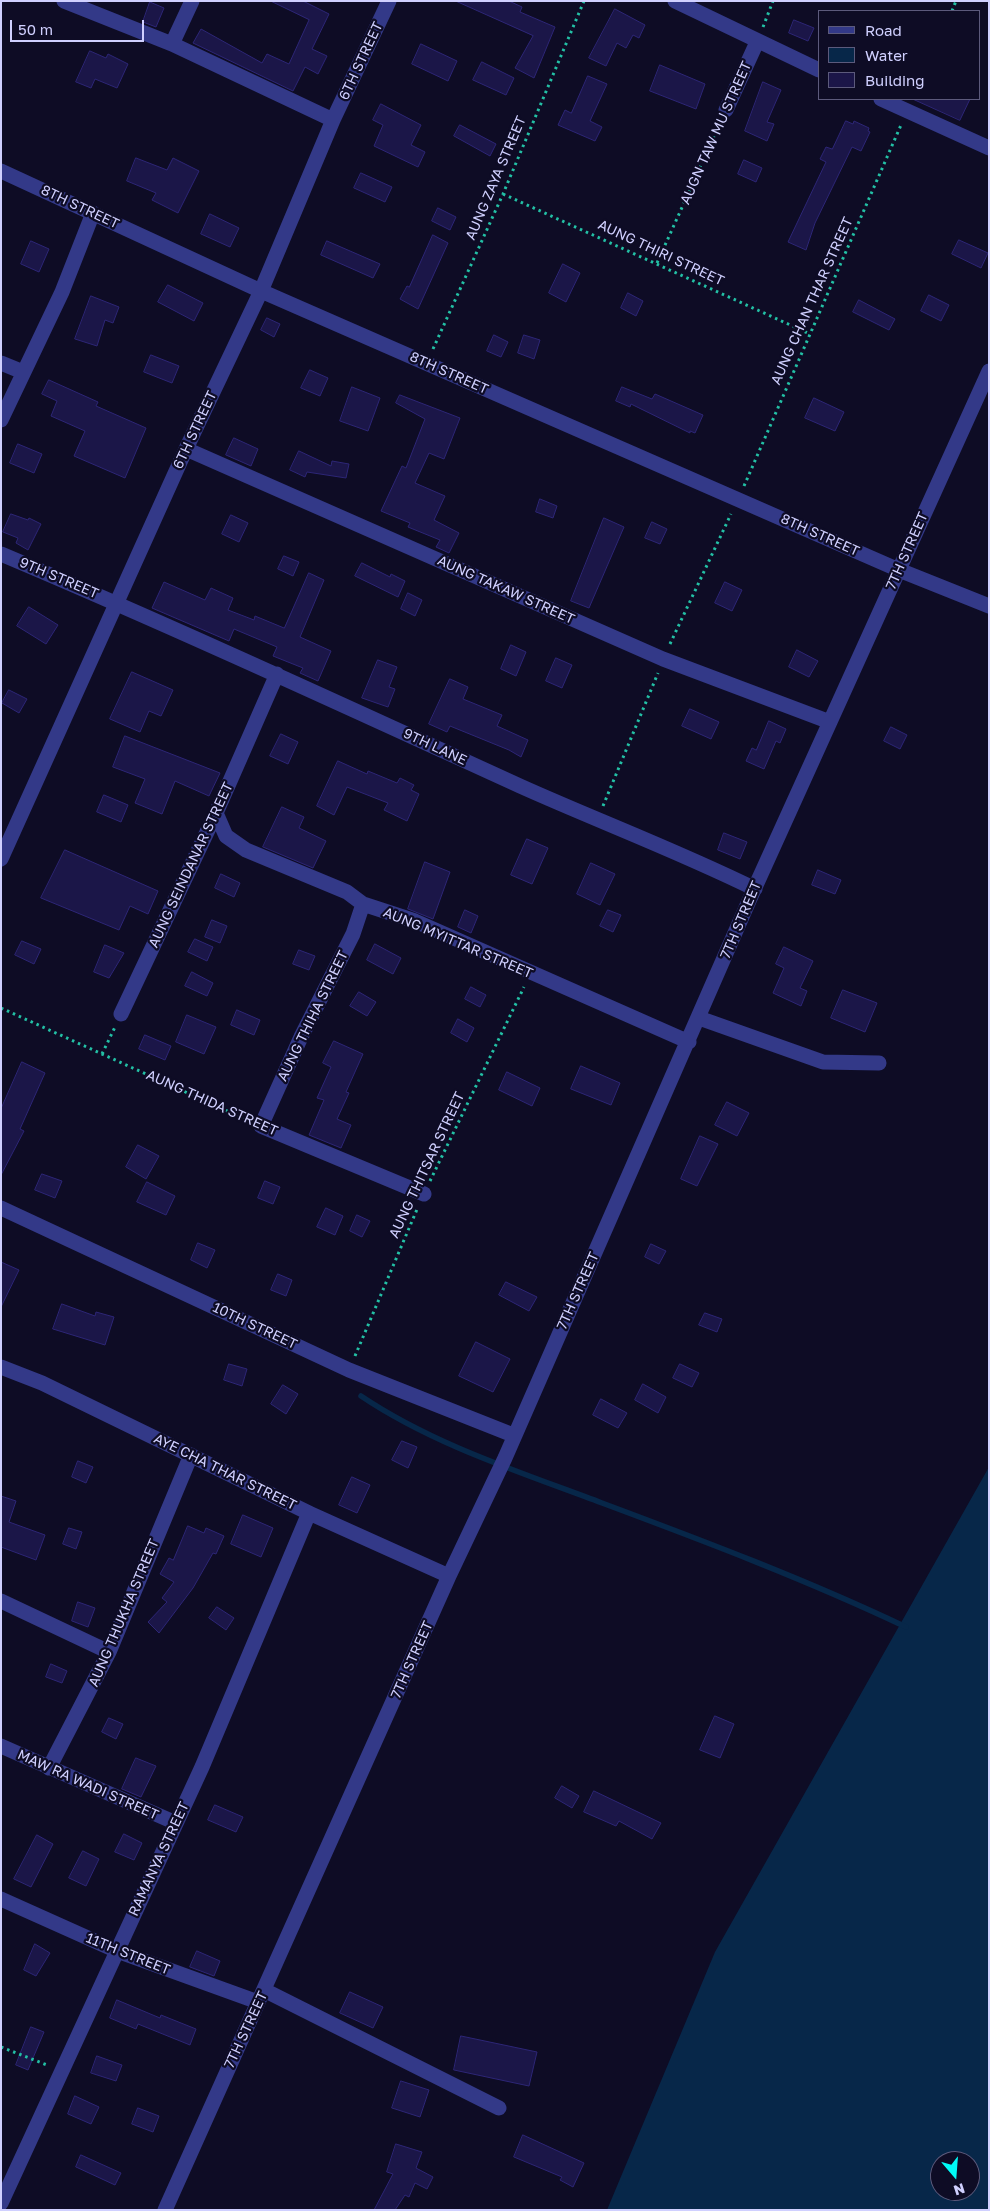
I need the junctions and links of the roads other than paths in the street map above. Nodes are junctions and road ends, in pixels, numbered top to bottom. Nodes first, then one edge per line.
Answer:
1 (64, 1) edge
2 (192, 1) edge
3 (389, 1) edge
4 (675, 1) edge
5 (757, 42) junction
6 (172, 44) junction
7 (818, 70) edge
8 (884, 100) edge
9 (726, 110) road end
10 (333, 120) junction
11 (989, 148) edge
12 (1, 171) edge
13 (93, 213) junction
14 (261, 291) junction
15 (1, 362) edge
16 (989, 371) edge
17 (23, 372) junction
18 (1, 420) edge
19 (186, 449) junction
20 (1, 554) edge
21 (899, 570) junction
22 (117, 603) junction
23 (989, 606) edge
24 (277, 674) junction
25 (830, 722) junction
26 (216, 813) junction
27 (1, 859) edge
28 (755, 889) junction
29 (364, 904) junction
30 (121, 1014) road end
31 (699, 1018) junction
32 (689, 1042) junction
33 (879, 1064) dead end
34 (261, 1126) joint
35 (424, 1194) road end
36 (1, 1208) edge
37 (1, 1367) edge
38 (513, 1436) junction
39 (191, 1455) junction
40 (309, 1513) junction
41 (449, 1576) junction
42 (1, 1601) edge
43 (108, 1652) junction
44 (1, 1746) edge
45 (49, 1768) junction
46 (176, 1823) junction
47 (1, 1899) edge
48 (116, 1951) junction
49 (261, 1996) junction
50 (499, 2108) dead end
51 (1, 2203) edge
52 (165, 2210) edge

1 - 6 street
2 - 6 street
3 - 10 street, 6TH STREET
4 - 5 street
5 - 7 street
5 - 9 street, AUGN TAW MU STREET
6 - 10 street
8 - 11 street
10 - 14 street, 6TH STREET
12 - 13 street, 8TH STREET
13 - 14 street, 8TH STREET
13 - 17 street
14 - 19 street, 6TH STREET
14 - 21 street, 8TH STREET
15 - 17 street
16 - 21 street, 7TH STREET
17 - 18 street
19 - 22 street, 6TH STREET
19 - 25 street, AUNG TAKAW STREET
20 - 22 street, 9TH STREET
21 - 23 street, 8TH STREET
21 - 25 street, 7TH STREET
22 - 24 street, 9TH LANE
22 - 27 street, 6TH STREET
24 - 26 street, AUNG SEINDANAR STREET
24 - 28 street, 9TH LANE
25 - 28 street, 7TH STREET
26 - 29 street, AUNG MYITTAR STREET
26 - 30 street, AUNG SEINDANAR STREET
28 - 31 street, 7TH STREET
29 - 32 street, AUNG MYITTAR STREET
29 - 34 street, AUNG THIHA STREET
31 - 32 street, 7TH STREET
31 - 33 street
32 - 38 street, 7TH STREET
34 - 35 street, AUNG THIDA STREET
36 - 38 street, 10TH STREET
37 - 39 street, AYE CHA THAR STREET
38 - 41 street, 7TH STREET
39 - 40 street, AYE CHA THAR STREET
39 - 43 street, AUNG THUKHA STREET
40 - 41 street, AYE CHA THAR STREET
40 - 46 street, RAMANYA STREET
41 - 49 street, 7TH STREET
42 - 43 street
43 - 45 street, AUNG THUKHA STREET
44 - 45 street, MAW RA WADI STREET
45 - 46 street, MAW RA WADI STREET
46 - 48 street, RAMANYA STREET
47 - 48 street, 11TH STREET
48 - 49 street, 11TH STREET
48 - 51 street, RAMANYA STREET
49 - 50 street, 11TH STREET
49 - 52 street, 7TH STREET

